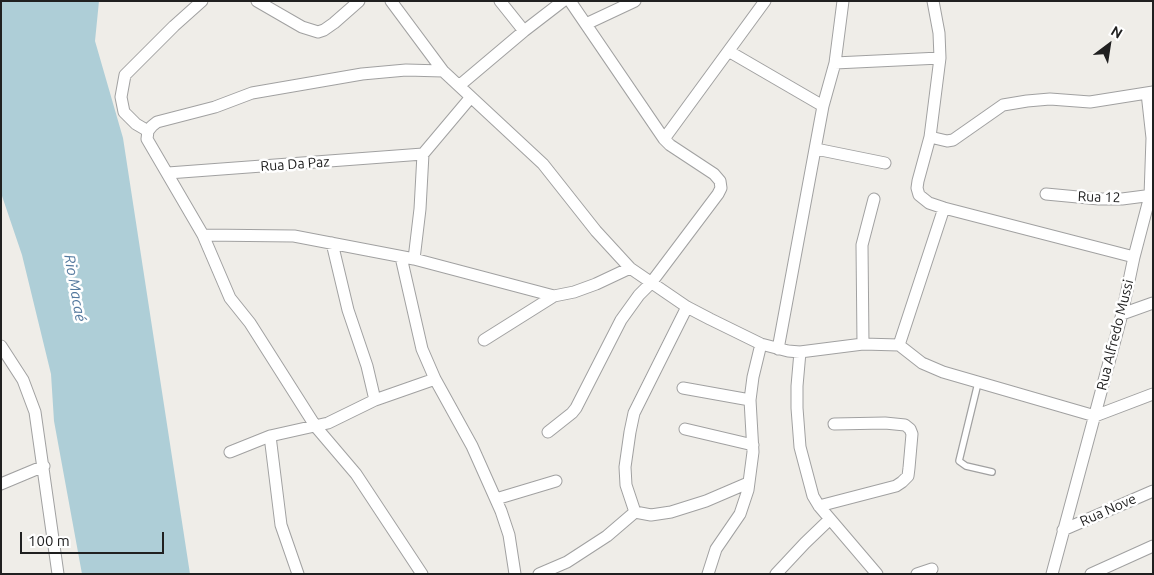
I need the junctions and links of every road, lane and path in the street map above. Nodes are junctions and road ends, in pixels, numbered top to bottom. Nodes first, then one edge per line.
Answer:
1 (202, 1) edge
2 (258, 1) edge
3 (358, 1) edge
4 (391, 1) edge
5 (500, 1) edge
6 (563, 1) edge
7 (570, 1) edge
8 (635, 1) edge
9 (765, 1) edge
10 (843, 1) edge
11 (933, 1) edge
12 (586, 24) junction
13 (524, 31) junction
14 (730, 52) junction
15 (940, 58) junction
16 (835, 63) junction
17 (444, 71) junction
18 (460, 85) junction
19 (1150, 92) edge
20 (471, 97) junction
21 (823, 106) junction
22 (148, 132) junction
23 (930, 137) junction
24 (664, 140) junction
25 (816, 149) junction
26 (422, 154) junction
27 (885, 163) dead end
28 (168, 173) junction
29 (1046, 194) dead end
30 (1151, 195) edge
31 (874, 199) dead end
32 (944, 208) junction
33 (203, 235) junction
34 (332, 243) junction
35 (401, 257) junction
36 (1134, 258) junction
37 (414, 259) junction
38 (630, 268) junction
39 (651, 283) junction
40 (554, 296) junction
41 (1153, 303) edge
42 (688, 307) junction
43 (1122, 314) junction
44 (484, 340) dead end
45 (761, 344) junction
46 (863, 344) junction
47 (899, 345) junction
48 (1, 346) edge
49 (778, 349) junction
50 (800, 352) junction
51 (434, 379) junction
52 (978, 383) junction
53 (683, 388) dead end
54 (1153, 394) edge
55 (375, 400) junction
56 (750, 400) junction
57 (1095, 416) junction
58 (834, 424) dead end
59 (316, 427) junction
60 (686, 429) dead end
61 (548, 432) dead end
62 (270, 436) junction
63 (753, 445) junction
64 (230, 452) dead end
65 (44, 466) junction
66 (992, 472) dead end
67 (556, 481) dead end
68 (748, 483) junction
69 (1, 484) edge
70 (1153, 491) edge
71 (496, 499) junction
72 (818, 506) junction
73 (635, 512) junction
74 (830, 519) junction
75 (1063, 530) junction
76 (1153, 546) edge
77 (932, 568) dead end
78 (58, 574) edge
79 (298, 574) edge
80 (422, 574) edge
81 (515, 574) edge
82 (540, 574) edge
83 (708, 574) edge
84 (776, 574) edge
85 (877, 574) edge
86 (917, 574) edge
87 (1052, 574) edge
88 (1091, 574) edge

1 - 22 street
2 - 3 street
4 - 17 street
5 - 13 street
6 - 13 street
7 - 12 street
8 - 12 street
9 - 14 street
10 - 16 street
11 - 15 street
12 - 24 street
13 - 18 street
14 - 21 street
14 - 24 street
15 - 16 street
15 - 23 street
16 - 21 street
17 - 18 street
17 - 22 street
18 - 20 street
19 - 23 street
19 - 30 street, Rua Alfredo Mussi
20 - 26 street
20 - 38 street
21 - 25 street
22 - 28 street
23 - 32 street
24 - 39 street
25 - 27 street
25 - 49 street
26 - 28 street, Rua Da Paz
26 - 37 street
28 - 33 street
29 - 30 street, Rua 12
30 - 36 street, Rua Alfredo Mussi
31 - 46 street
32 - 36 street
32 - 47 street
33 - 34 street
33 - 59 street
34 - 35 street
34 - 55 street
35 - 37 street
35 - 51 street
36 - 43 street, Rua Alfredo Mussi
37 - 40 street
38 - 39 street
38 - 40 street
39 - 42 street
39 - 61 street
40 - 44 street
41 - 43 street
42 - 45 street
42 - 73 street
43 - 57 street, Rua Alfredo Mussi
45 - 49 street
45 - 56 street
46 - 47 street
46 - 50 street
47 - 52 street
48 - 65 street
49 - 50 street
50 - 72 street
51 - 55 street
51 - 71 street
52 - 57 street
52 - 66 lane
53 - 56 street
54 - 57 street
55 - 59 street
56 - 63 street
57 - 75 street, Rua Alfredo Mussi
58 - 72 street
59 - 62 street
59 - 80 street
60 - 63 street
62 - 64 street
62 - 79 street
63 - 68 street
65 - 69 street
65 - 78 street
67 - 71 street
68 - 73 street
68 - 83 street
70 - 75 street, Rua Nove
71 - 81 street
72 - 74 street
73 - 82 street
74 - 84 street
74 - 85 street
75 - 87 street, Rua Alfredo Mussi
76 - 88 street
77 - 86 street

